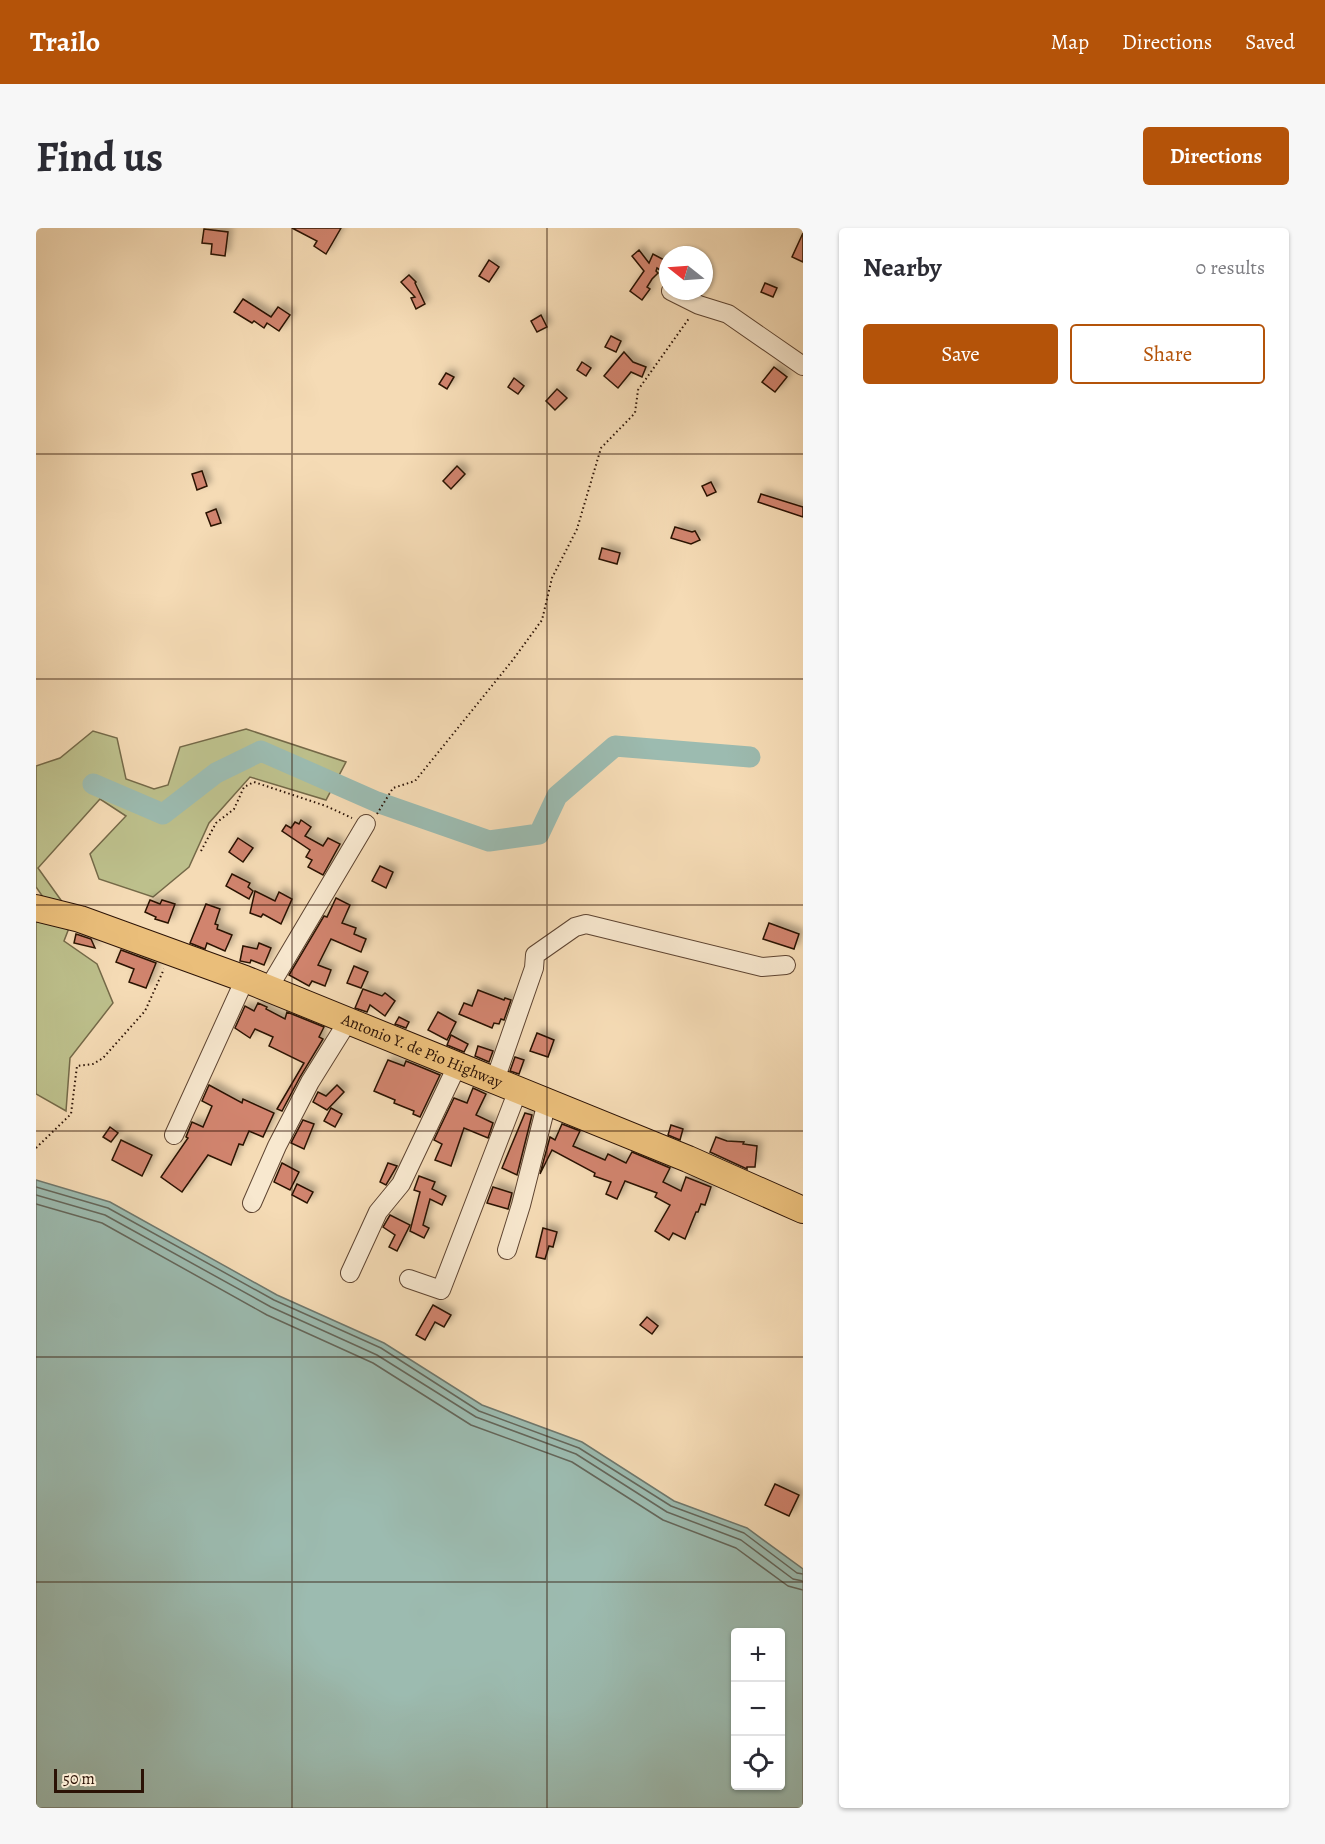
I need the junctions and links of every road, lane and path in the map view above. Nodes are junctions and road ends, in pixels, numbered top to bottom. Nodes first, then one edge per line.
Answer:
1 (689, 300) edge
2 (699, 305) junction
3 (803, 366) edge
4 (370, 821) junction
5 (201, 852) dead end
6 (36, 908) edge
7 (173, 952) junction
8 (786, 965) dead end
9 (245, 979) junction
10 (268, 989) junction
11 (348, 1021) junction
12 (457, 1066) junction
13 (506, 1085) junction
14 (547, 1102) junction
15 (174, 1135) dead end
16 (36, 1148) edge
17 (252, 1203) dead end
18 (803, 1210) edge
19 (507, 1250) dead end
20 (350, 1272) dead end
21 (409, 1279) dead end

1 - 2 street
2 - 3 street
2 - 4 path
4 - 5 path
4 - 10 street
6 - 7 highway, Antonio Y. de Pio Highway
7 - 9 highway, Antonio Y. de Pio Highway
7 - 16 path
8 - 13 street
9 - 10 highway, Antonio Y. de Pio Highway
9 - 15 street
10 - 11 highway, Antonio Y. de Pio Highway
11 - 12 highway, Antonio Y. de Pio Highway
11 - 17 street
12 - 13 highway, Antonio Y. de Pio Highway
12 - 20 street
13 - 14 highway, Antonio Y. de Pio Highway
13 - 21 street
14 - 18 highway, Antonio Y. de Pio Highway
14 - 19 street

